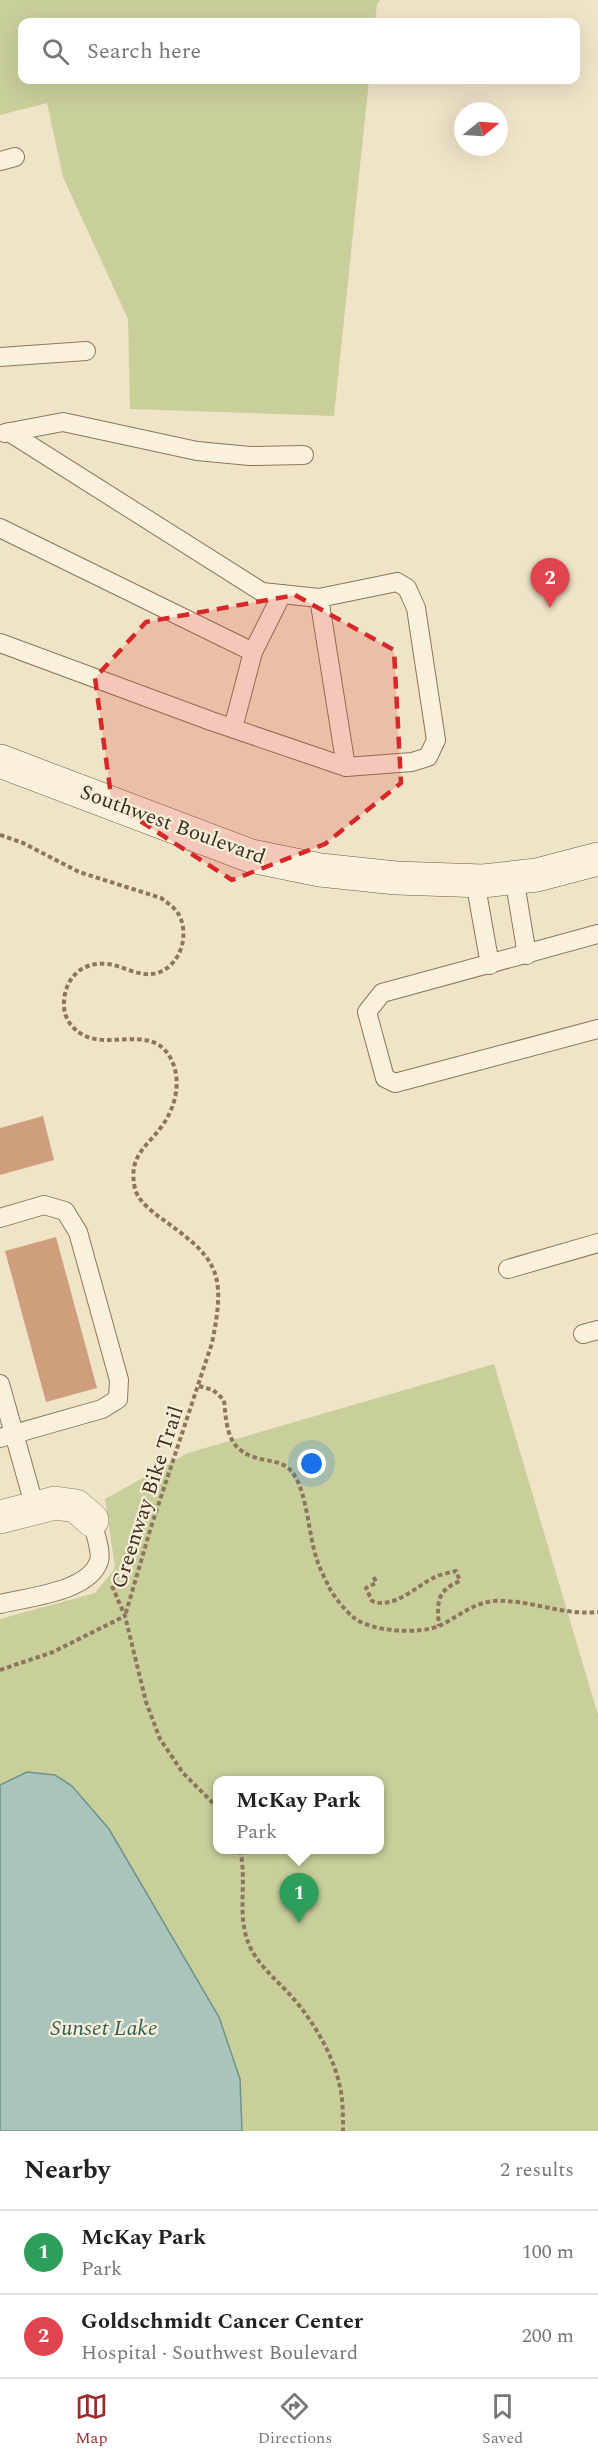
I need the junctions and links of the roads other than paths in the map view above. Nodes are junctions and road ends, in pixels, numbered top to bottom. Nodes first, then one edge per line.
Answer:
1 (86, 351) dead end
2 (0, 357) edge
3 (5, 433) edge
4 (304, 455) dead end
5 (0, 528) edge
6 (282, 594) junction
7 (319, 598) junction
8 (0, 643) edge
9 (253, 652) junction
10 (233, 728) junction
11 (0, 761) edge
12 (346, 767) junction
13 (598, 860) edge
14 (514, 877) junction
15 (475, 881) junction
16 (597, 937) edge
17 (527, 955) junction
18 (490, 965) junction
19 (598, 1029) edge
20 (0, 1218) edge
21 (598, 1243) edge
22 (508, 1269) dead end
23 (0, 1384) edge
24 (7, 1436) edge
25 (35, 1508) junction
26 (0, 1517) edge
27 (92, 1520) joint
28 (0, 1605) edge

1 - 2 lane
3 - 4 lane
3 - 6 lane
5 - 9 lane
6 - 7 lane
6 - 9 lane
7 - 12 lane
7 - 12 lane
8 - 10 lane
9 - 10 lane
10 - 12 lane
11 - 15 main road, Southwest Boulevard
13 - 14 main road, Southwest Boulevard
14 - 15 main road, Southwest Boulevard
14 - 17 lane
15 - 18 lane
16 - 17 lane
17 - 18 lane
18 - 19 lane
20 - 24 lane
21 - 22 lane
23 - 24 lane
24 - 25 lane
25 - 26 main road
25 - 27 main road
27 - 28 lane

